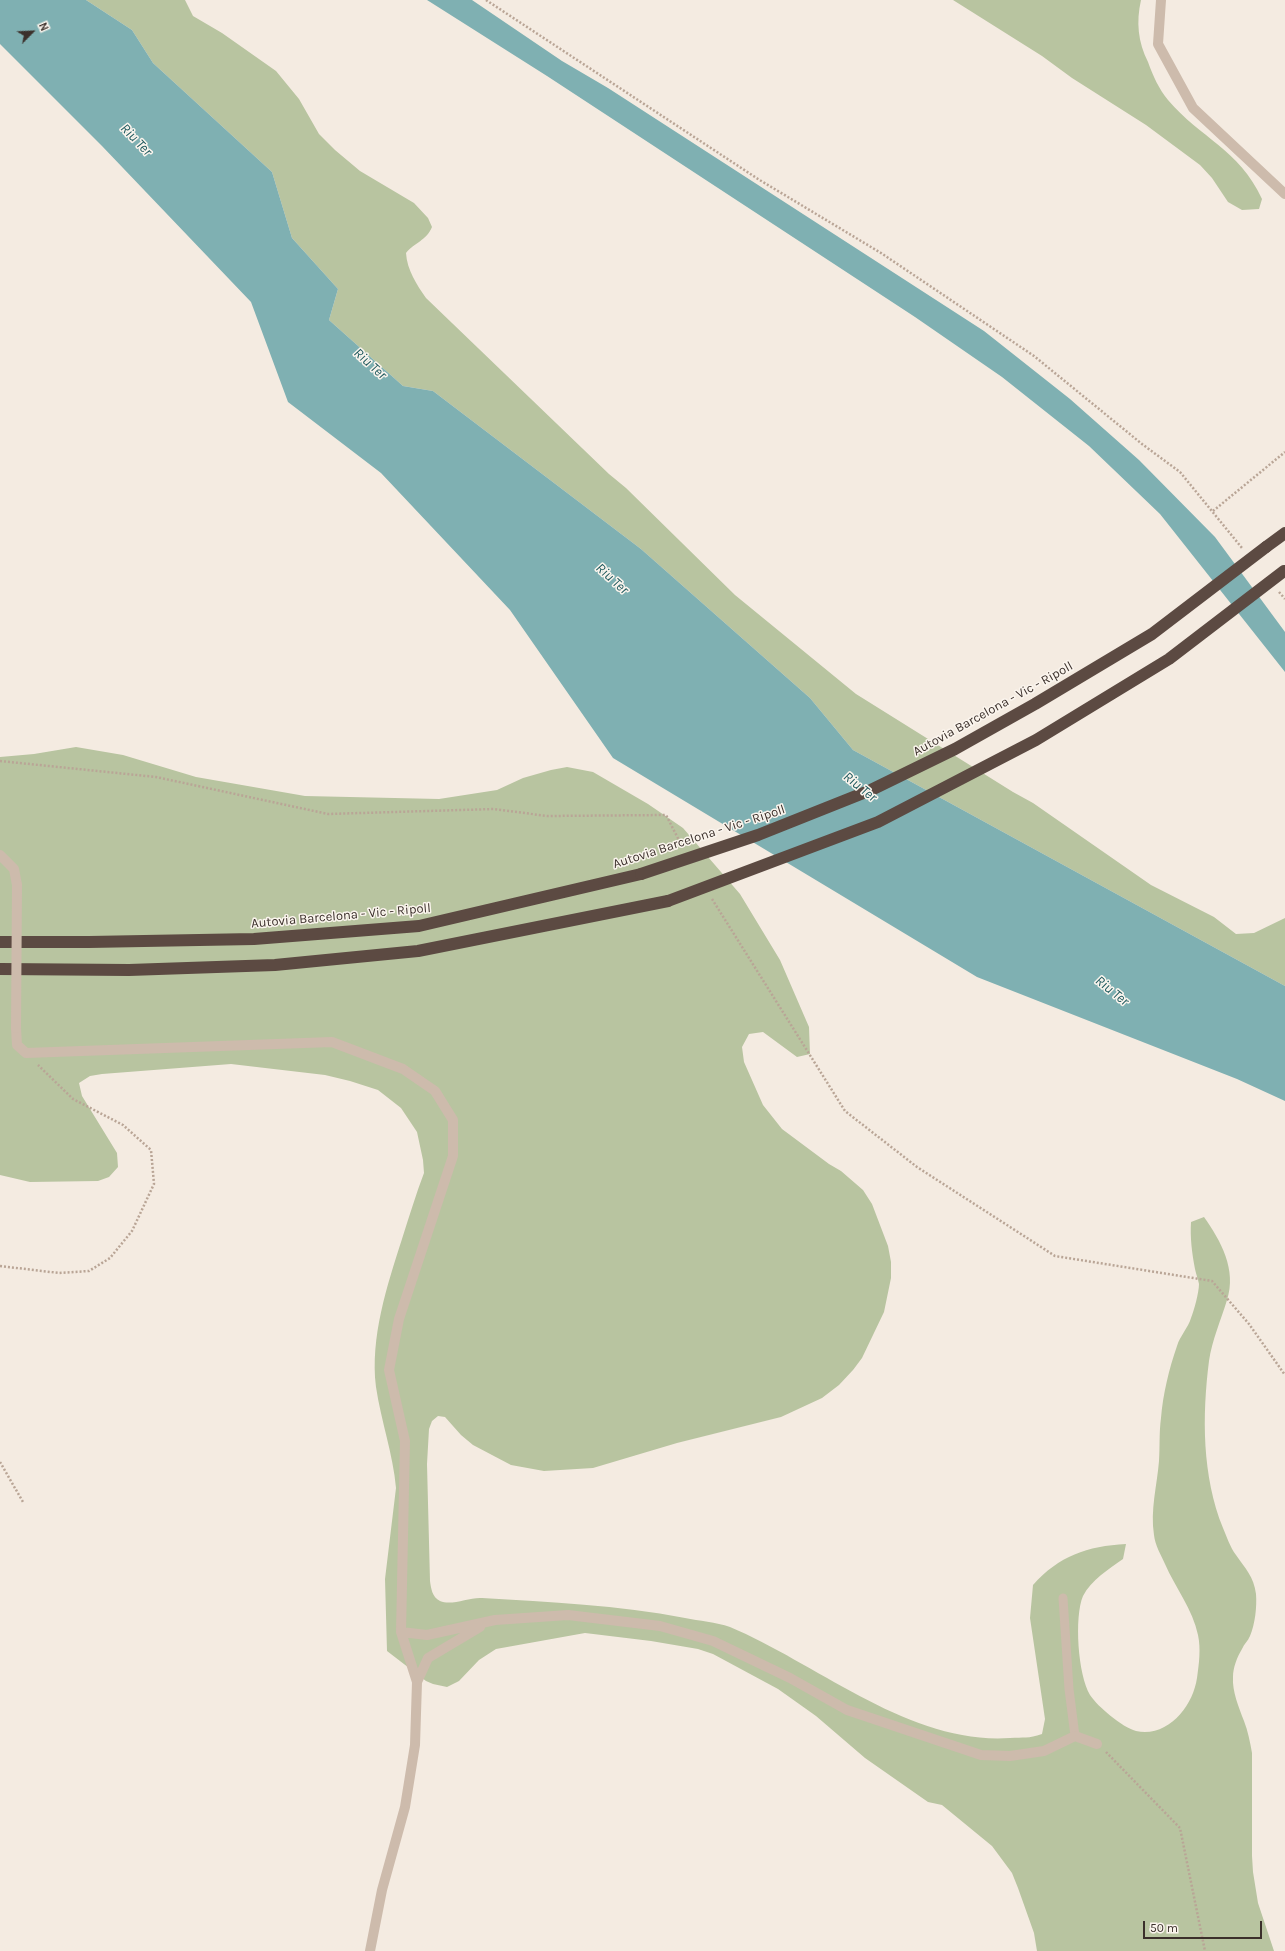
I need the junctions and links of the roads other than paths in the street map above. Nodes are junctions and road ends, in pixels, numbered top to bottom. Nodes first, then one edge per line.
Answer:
1 (1162, 0) edge
2 (1285, 194) edge
3 (1285, 533) edge
4 (1284, 571) edge
5 (0, 855) edge
6 (0, 942) edge
7 (0, 969) edge
8 (1063, 1598) dead end
9 (494, 1620) junction
10 (401, 1632) junction
11 (417, 1682) junction
12 (1075, 1736) junction
13 (1097, 1744) road end
14 (370, 1951) edge

1 - 2 street
3 - 6 highway, Autovia Barcelona - Vic - Ripoll, bridge
4 - 7 highway, bridge
5 - 10 street, bridge
8 - 12 lane
9 - 10 street
9 - 11 street
9 - 12 street
10 - 11 street
11 - 14 street
12 - 13 street

